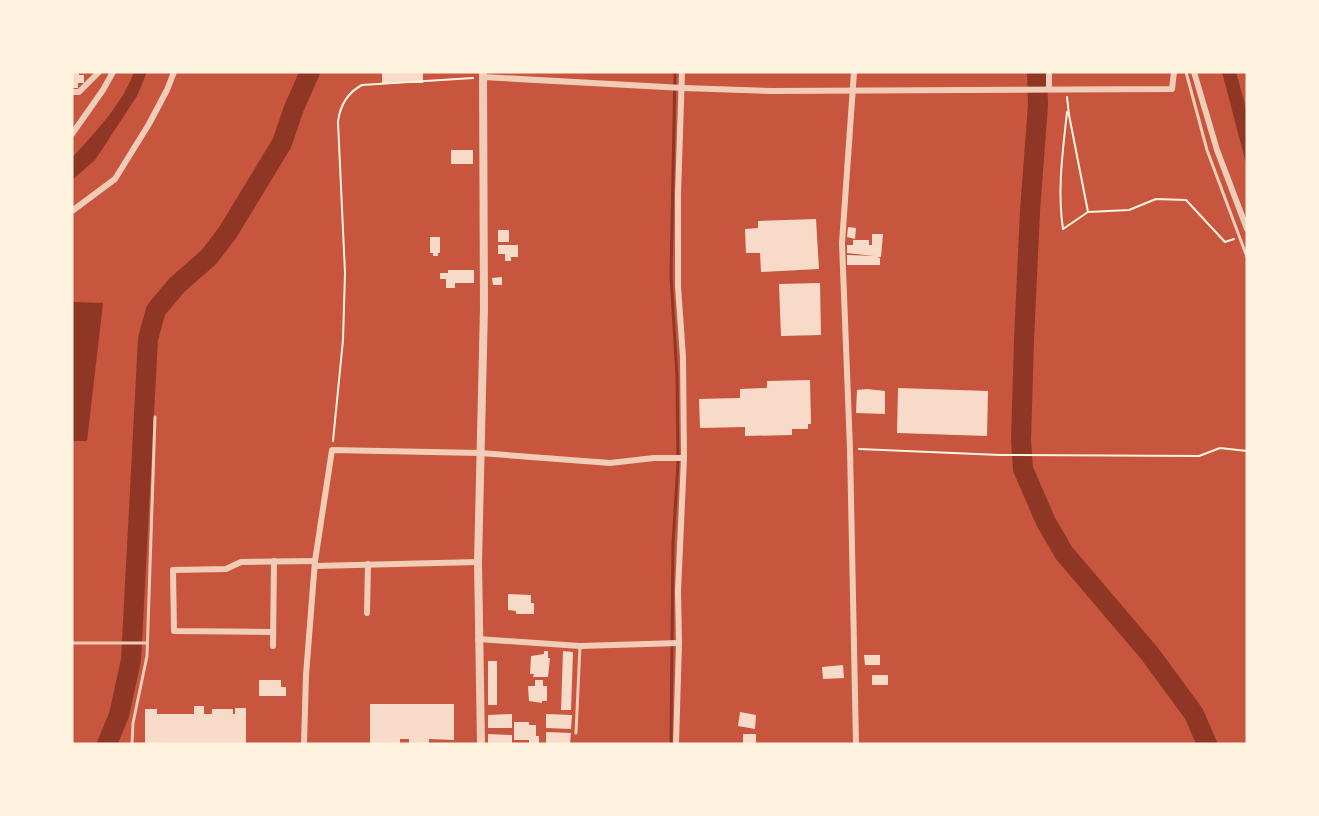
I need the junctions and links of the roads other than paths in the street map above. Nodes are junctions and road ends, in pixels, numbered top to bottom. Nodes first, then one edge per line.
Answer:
1 (99, 72) edge
2 (113, 72) edge
3 (174, 72) edge
4 (682, 72) edge
5 (854, 72) edge
6 (1049, 72) edge
7 (1174, 72) edge
8 (1186, 72) edge
9 (1194, 72) edge
10 (483, 75) edge
11 (683, 88) junction
12 (1049, 89) junction
13 (854, 91) junction
14 (72, 92) edge
15 (72, 134) edge
16 (72, 211) edge
17 (1247, 229) edge
18 (1247, 257) edge
19 (154, 417) dead end
20 (480, 453) junction
21 (684, 458) junction
22 (274, 561) junction
23 (478, 562) junction
24 (315, 563) junction
25 (368, 564) junction
26 (367, 613) dead end
27 (273, 632) junction
28 (478, 639) junction
29 (72, 643) edge
30 (145, 643) junction
31 (679, 643) junction
32 (273, 646) dead end
33 (580, 646) junction
34 (576, 733) dead end
35 (132, 744) edge
36 (304, 744) edge
37 (481, 744) edge
38 (676, 744) edge
39 (856, 744) edge

1 - 14 street
2 - 15 street
3 - 16 street
4 - 11 street
5 - 13 street
6 - 12 street
7 - 12 street
8 - 18 lane
9 - 17 street
10 - 11 street
10 - 20 street
11 - 13 street
11 - 21 street
12 - 13 street
13 - 39 street
19 - 30 lane
20 - 21 street
20 - 23 street
20 - 24 street
21 - 31 street
22 - 24 street
22 - 27 street
22 - 27 street
23 - 25 street
23 - 28 street
24 - 25 street
24 - 36 street
25 - 26 street
27 - 32 street
28 - 33 street
28 - 37 street
29 - 30 lane
30 - 35 lane
31 - 33 street
31 - 38 street
33 - 34 lane

